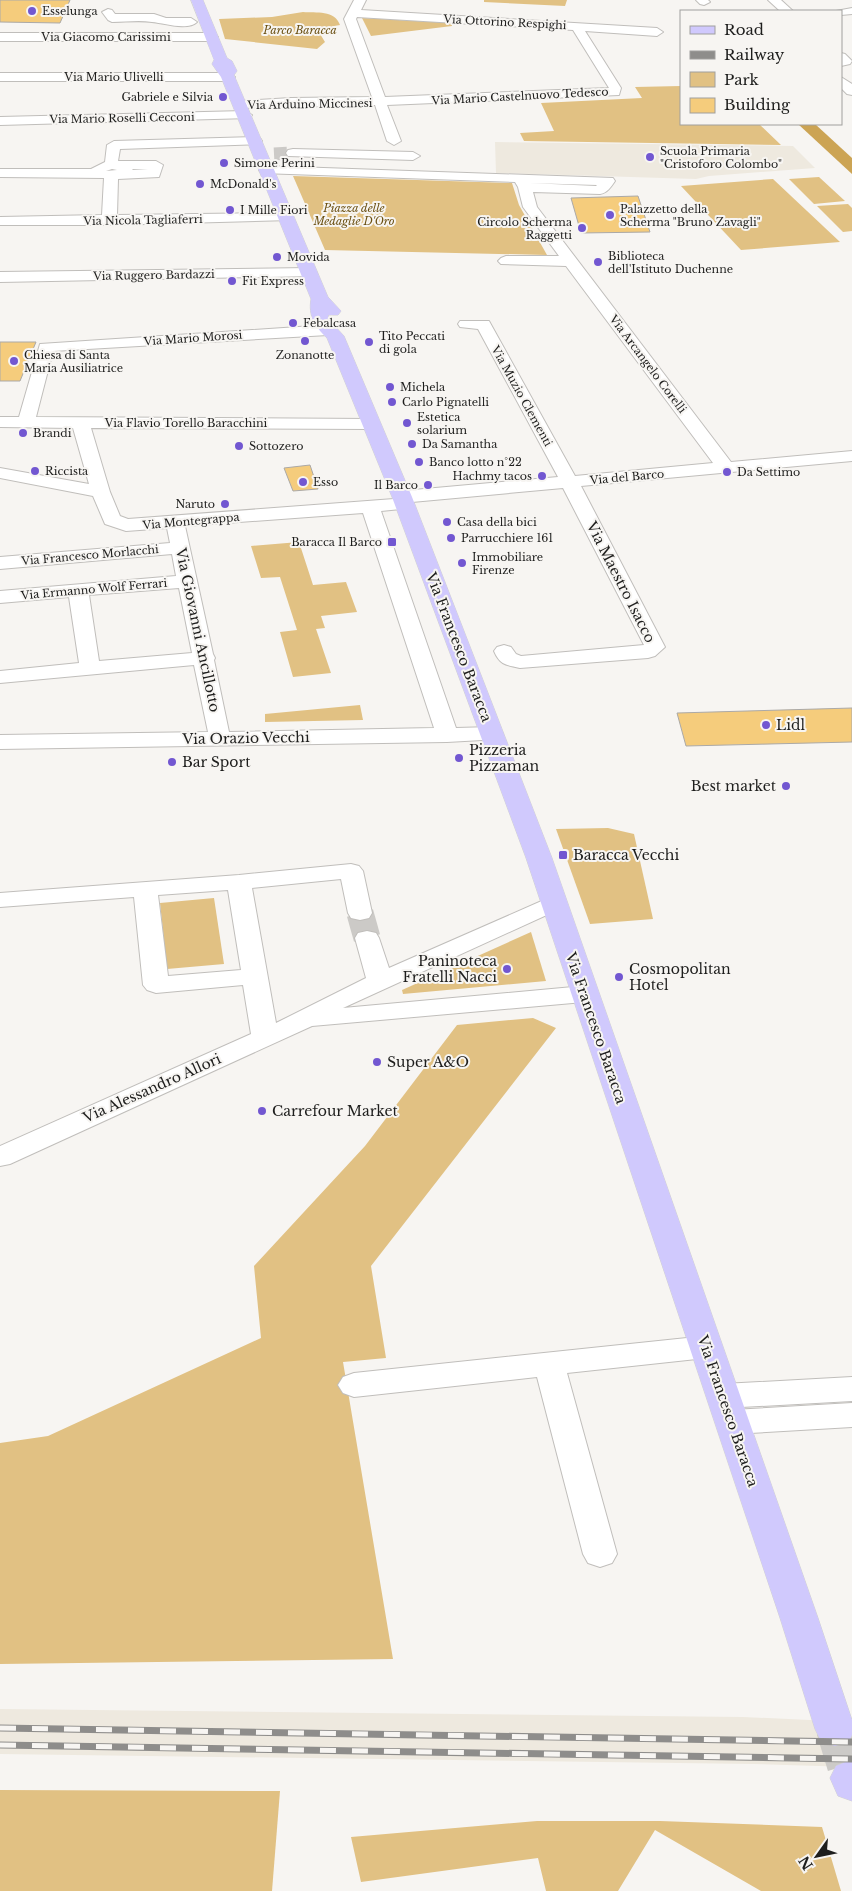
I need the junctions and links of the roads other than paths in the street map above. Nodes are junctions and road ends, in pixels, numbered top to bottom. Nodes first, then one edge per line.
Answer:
1 (197, 0) edge
2 (360, 0) edge
3 (774, 0) edge
4 (786, 10) edge
5 (108, 12) dead end
6 (352, 13) junction
7 (206, 22) junction
8 (576, 26) junction
9 (658, 32) dead end
10 (0, 37) edge
11 (212, 38) junction
12 (228, 76) junction
13 (0, 77) edge
14 (842, 82) edge
15 (852, 91) edge
16 (379, 102) junction
17 (243, 110) junction
18 (0, 121) edge
19 (394, 141) dead end
20 (293, 153) tunnel mouth
21 (264, 155) junction
22 (413, 156) dead end
23 (0, 167) edge
24 (109, 170) junction
25 (0, 172) edge
26 (286, 217) junction
27 (109, 220) junction
28 (0, 221) edge
29 (506, 261) dead end
30 (570, 261) junction
31 (308, 272) junction
32 (0, 277) edge
33 (466, 324) dead end
34 (331, 333) junction
35 (0, 422) edge
36 (26, 422) junction
37 (80, 422) junction
38 (371, 424) junction
39 (852, 456) edge
40 (726, 468) junction
41 (0, 473) edge
42 (570, 482) junction
43 (101, 492) junction
44 (403, 500) junction
45 (370, 506) junction
46 (175, 522) junction
47 (180, 548) junction
48 (0, 563) edge
49 (188, 581) junction
50 (78, 590) junction
51 (0, 597) edge
52 (504, 651) dead end
53 (205, 658) junction
54 (90, 668) junction
55 (0, 677) edge
56 (492, 734) junction
57 (448, 735) junction
58 (220, 739) junction
59 (0, 742) edge
60 (239, 882) junction
61 (145, 890) junction
62 (0, 900) edge
63 (552, 903) junction
64 (360, 913) tunnel mouth
65 (367, 938) tunnel mouth
66 (255, 976) junction
67 (380, 981) junction
68 (584, 994) junction
69 (304, 1020) junction
70 (266, 1037) junction
71 (0, 1157) edge
72 (706, 1346) junction
73 (549, 1364) junction
74 (354, 1385) dead end
75 (852, 1389) edge
76 (727, 1409) junction
77 (852, 1415) edge
78 (600, 1554) dead end
79 (835, 1729) tunnel mouth

1 - 7 main road, Via Francesco Baracca
2 - 6 street
3 - 4 street
5 - 7 street
6 - 8 street, Via Ottorino Respighi
6 - 16 street
7 - 11 main road, Via Francesco Baracca
8 - 9 street, Via Ottorino Respighi
8 - 16 street, Via Mario Castelnuovo Tedesco
10 - 11 street, Via Giacomo Carissimi
11 - 12 main road, Via Francesco Baracca
12 - 13 street, Via Mario Ulivelli
12 - 17 main road, Via Francesco Baracca
14 - 15 street
16 - 17 street, Via Arduino Miccinesi
16 - 19 street
17 - 18 street, Via Mario Roselli Cecconi
17 - 21 main road, Via Francesco Baracca
20 - 22 street
21 - 24 street, Via Arcangelo Corelli
21 - 26 main road, Via Francesco Baracca
21 - 30 street, Via Arcangelo Corelli
23 - 24 street
24 - 25 street
24 - 27 street
26 - 27 street, Via Nicola Tagliaferri
26 - 31 main road, Via Francesco Baracca
27 - 28 street, Via Nicola Tagliaferri
29 - 30 street
30 - 40 street, Via Arcangelo Corelli
31 - 32 street, Via Ruggero Bardazzi
31 - 34 main road, Via Francesco Baracca
33 - 42 street, Via Muzio Clementi
34 - 36 street, Via Mario Morosi
34 - 38 main road, Via Francesco Baracca
35 - 36 street, Via Flavio Torello Baracchini
36 - 37 street, Via Flavio Torello Baracchini
37 - 38 street, Via Flavio Torello Baracchini
37 - 43 street, Via Montegrappa
38 - 44 main road, Via Francesco Baracca
39 - 40 street, Via del Barco
40 - 42 street, Via del Barco
41 - 43 street
42 - 44 street, Via del Barco
42 - 52 street, Via Maestro Isacco
43 - 46 street, Via Montegrappa
44 - 45 street, Via Montegrappa
44 - 56 main road, Via Francesco Baracca
45 - 46 street, Via Montegrappa
45 - 57 street
46 - 47 street, Via Giovanni Ancillotto
47 - 48 street, Via Francesco Morlacchi
47 - 49 street, Via Giovanni Ancillotto
49 - 50 street, Via Ermanno Wolf Ferrari
49 - 53 street, Via Giovanni Ancillotto
50 - 51 street, Via Ermanno Wolf Ferrari
50 - 54 street
53 - 54 street
53 - 58 street, Via Giovanni Ancillotto
54 - 55 street
56 - 57 street, Via Orazio Vecchi
56 - 63 main road, Via Francesco Baracca
57 - 58 street, Via Orazio Vecchi
58 - 59 street, Via Orazio Vecchi
60 - 61 street
60 - 64 street
60 - 66 street
61 - 62 street
61 - 66 street
63 - 67 street, Via Alessandro Allori
63 - 68 main road, Via Francesco Baracca
65 - 67 street
66 - 70 street
67 - 69 street, Via Alessandro Allori
68 - 69 street, Via Alessandro Allori
68 - 72 main road, Via Francesco Baracca
69 - 70 street, Via Alessandro Allori
70 - 71 street, Via Alessandro Allori
72 - 73 street
72 - 76 main road, Via Francesco Baracca
73 - 74 street
73 - 78 street
75 - 76 street
76 - 77 street
76 - 79 main road, Via Francesco Baracca

